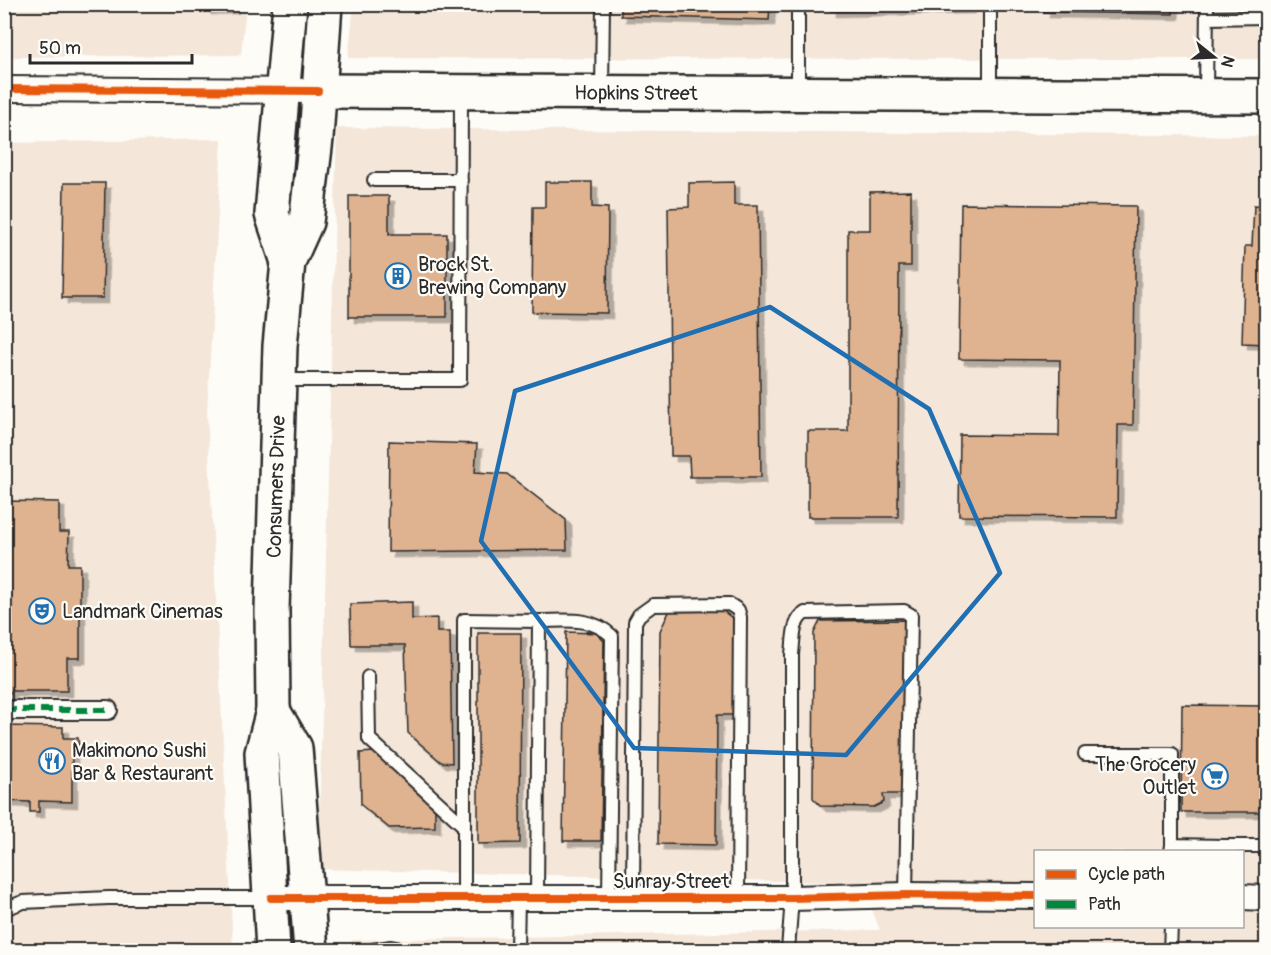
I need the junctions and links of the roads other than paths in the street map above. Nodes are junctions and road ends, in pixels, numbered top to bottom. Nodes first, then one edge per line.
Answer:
1 (290, 4) edge
2 (325, 4) edge
3 (603, 4) edge
4 (798, 4) edge
5 (990, 4) edge
6 (1207, 4) edge
7 (1266, 16) edge
8 (1207, 18) junction
9 (4, 89) edge
10 (282, 91) junction
11 (318, 91) junction
12 (461, 91) junction
13 (602, 92) junction
14 (798, 93) junction
15 (990, 94) junction
16 (1206, 96) junction
17 (1266, 96) edge
18 (374, 180) dead end
19 (461, 180) junction
20 (288, 262) junction
21 (279, 380) junction
22 (539, 621) junction
23 (368, 676) dead end
24 (4, 710) edge
25 (108, 711) dead end
26 (273, 711) junction
27 (1085, 754) dead end
28 (464, 826) junction
29 (1266, 846) edge
30 (1172, 848) edge
31 (1224, 849) edge
32 (906, 895) junction
33 (1034, 896) edge
34 (1244, 897) edge
35 (271, 898) junction
36 (308, 898) junction
37 (464, 898) junction
38 (527, 898) junction
39 (609, 898) junction
40 (633, 898) junction
41 (738, 898) junction
42 (792, 898) junction
43 (1266, 898) edge
44 (4, 909) edge
45 (1171, 928) edge
46 (273, 951) edge
47 (311, 951) edge
48 (373, 951) edge
49 (406, 951) edge
50 (517, 951) edge
51 (788, 951) edge
52 (1170, 951) edge

1 - 10 main road, Consumers Drive
2 - 11 main road, Consumers Drive
3 - 13 lane
4 - 14 lane
5 - 15 lane
6 - 8 lane
7 - 8 lane
8 - 16 lane
9 - 10 street, Hopkins Street
10 - 11 street, Hopkins Street
10 - 20 main road, Consumers Drive
11 - 12 main road, Hopkins Street
11 - 20 main road, Consumers Drive
12 - 13 main road, Hopkins Street
12 - 19 lane
13 - 14 main road, Hopkins Street
14 - 15 main road, Hopkins Street
15 - 16 main road, Hopkins Street
16 - 17 main road, Hopkins Street
18 - 19 lane
19 - 21 lane
20 - 21 main road, Consumers Drive
21 - 26 main road, Consumers Drive
22 - 28 lane
22 - 38 lane
22 - 39 lane
23 - 28 lane
24 - 25 street
26 - 35 main road, Consumers Drive
26 - 36 main road
27 - 30 lane
28 - 37 lane
29 - 31 lane
30 - 31 lane
32 - 33 street, Sunray Street
32 - 42 street, Sunray Street
32 - 42 lane
34 - 43 street
35 - 36 street, Sunray Street
35 - 44 lane
35 - 46 main road, Consumers Drive
36 - 37 street, Sunray Street
36 - 47 main road
37 - 38 street, Sunray Street
38 - 39 street, Sunray Street
38 - 50 lane
39 - 40 street, Sunray Street
40 - 41 street, Sunray Street
40 - 41 lane
41 - 42 street, Sunray Street
42 - 51 lane
45 - 52 lane
48 - 49 lane

